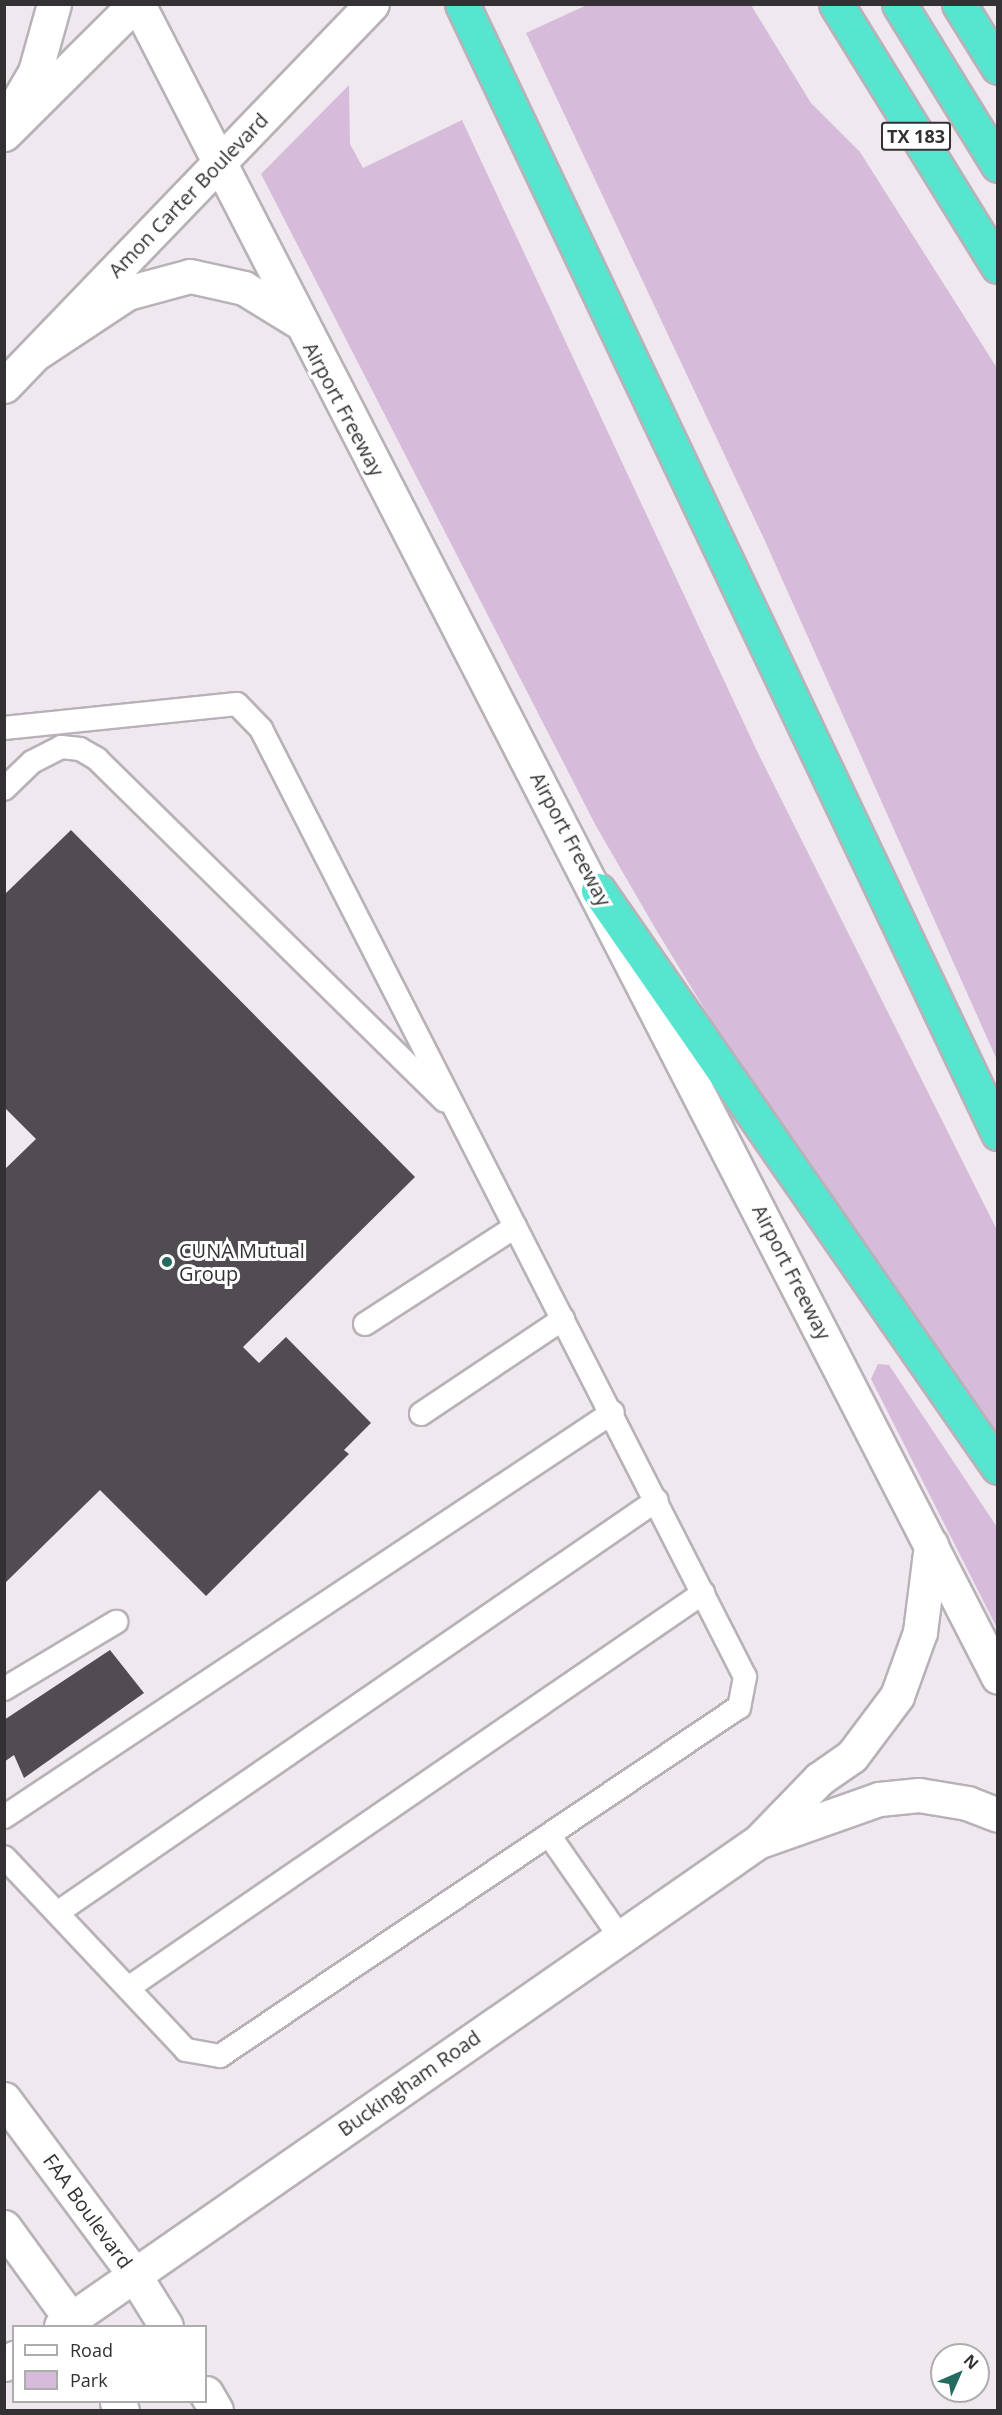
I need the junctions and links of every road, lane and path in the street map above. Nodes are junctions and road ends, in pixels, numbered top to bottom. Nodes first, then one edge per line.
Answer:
1 (54, 4) edge
2 (137, 4) edge
3 (372, 4) edge
4 (462, 4) edge
5 (836, 4) edge
6 (899, 4) edge
7 (959, 4) edge
8 (998, 67) edge
9 (4, 125) edge
10 (4, 134) edge
11 (217, 163) junction
12 (998, 165) edge
13 (998, 266) edge
14 (296, 320) junction
15 (38, 352) junction
16 (4, 386) edge
17 (4, 728) edge
18 (4, 789) edge
19 (598, 890) junction
20 (458, 1114) junction
21 (998, 1133) edge
22 (515, 1227) junction
23 (563, 1319) junction
24 (365, 1324) dead end
25 (613, 1412) junction
26 (420, 1414) dead end
27 (998, 1467) edge
28 (657, 1500) junction
29 (931, 1545) junction
30 (703, 1593) junction
31 (116, 1622) dead end
32 (998, 1677) edge
33 (4, 1689) edge
34 (998, 1815) edge
35 (4, 1817) edge
36 (549, 1835) junction
37 (759, 1841) junction
38 (4, 1857) edge
39 (57, 1913) junction
40 (620, 1937) junction
41 (128, 1988) junction
42 (4, 2099) edge
43 (4, 2227) edge
44 (134, 2273) junction
45 (69, 2324) edge
46 (165, 2325) edge
47 (207, 2395) edge
48 (216, 2410) edge

1 - 9 street
2 - 10 street
2 - 11 street, Airport Freeway
3 - 11 street, Amon Carter Boulevard
4 - 21 highway
5 - 13 highway, TX 183
6 - 12 highway
7 - 8 highway
11 - 14 street, Airport Freeway
11 - 15 street, Amon Carter Boulevard
14 - 15 street
14 - 19 street, Airport Freeway
15 - 16 street, Amon Carter Boulevard
17 - 20 lane
18 - 20 lane
19 - 27 highway
19 - 29 street, Airport Freeway
20 - 22 lane
22 - 23 lane
22 - 24 lane
23 - 25 lane
23 - 26 lane
25 - 28 lane
25 - 35 lane
28 - 30 lane
28 - 39 lane
29 - 32 street, Airport Freeway
29 - 37 street, Buckingham Road
30 - 36 lane
30 - 41 lane
31 - 33 lane
34 - 37 street, Buckingham Road
36 - 40 lane
36 - 41 lane
37 - 40 street, Buckingham Road
38 - 39 lane
39 - 41 lane
40 - 44 street, Buckingham Road
42 - 44 street, FAA Boulevard
43 - 45 street
44 - 45 street, Buckingham Road
44 - 46 street, FAA Boulevard
47 - 48 street

